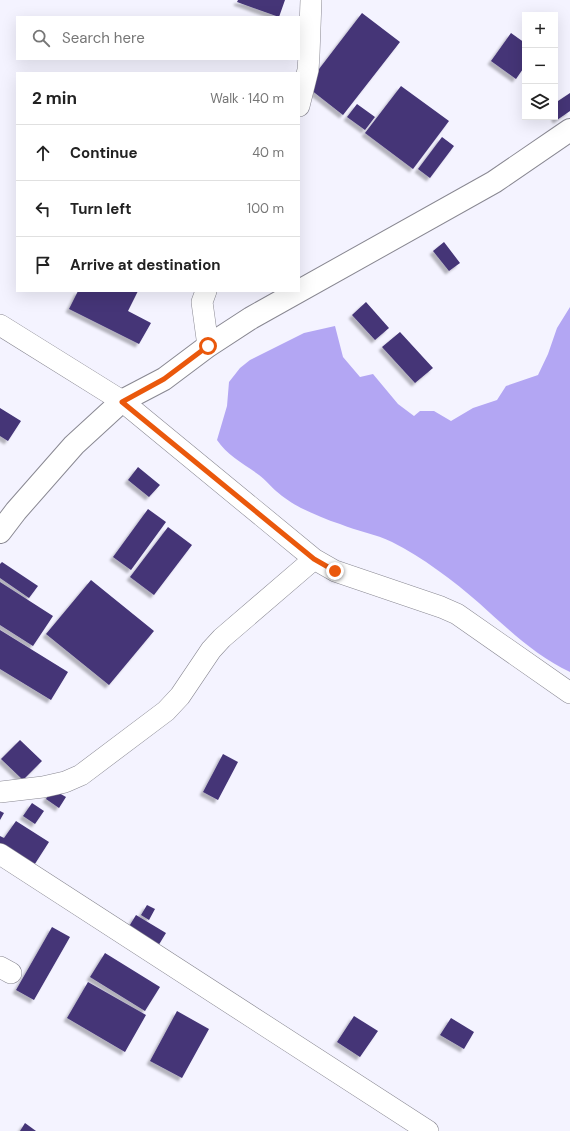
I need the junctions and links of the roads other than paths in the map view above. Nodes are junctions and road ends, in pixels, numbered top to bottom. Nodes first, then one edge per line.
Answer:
1 (311, 0) edge
2 (300, 102) edge
3 (570, 130) edge
4 (300, 291) edge
5 (206, 292) edge
6 (299, 292) edge
7 (0, 325) edge
8 (208, 346) junction
9 (122, 402) junction
10 (0, 532) edge
11 (314, 559) junction
12 (570, 693) edge
13 (0, 792) edge
14 (0, 854) edge
15 (428, 1131) edge

1 - 2 street
3 - 4 main road
5 - 8 street
6 - 8 main road
7 - 9 street
8 - 9 main road
9 - 10 main road
9 - 11 street
11 - 12 street
11 - 13 street
14 - 15 street

